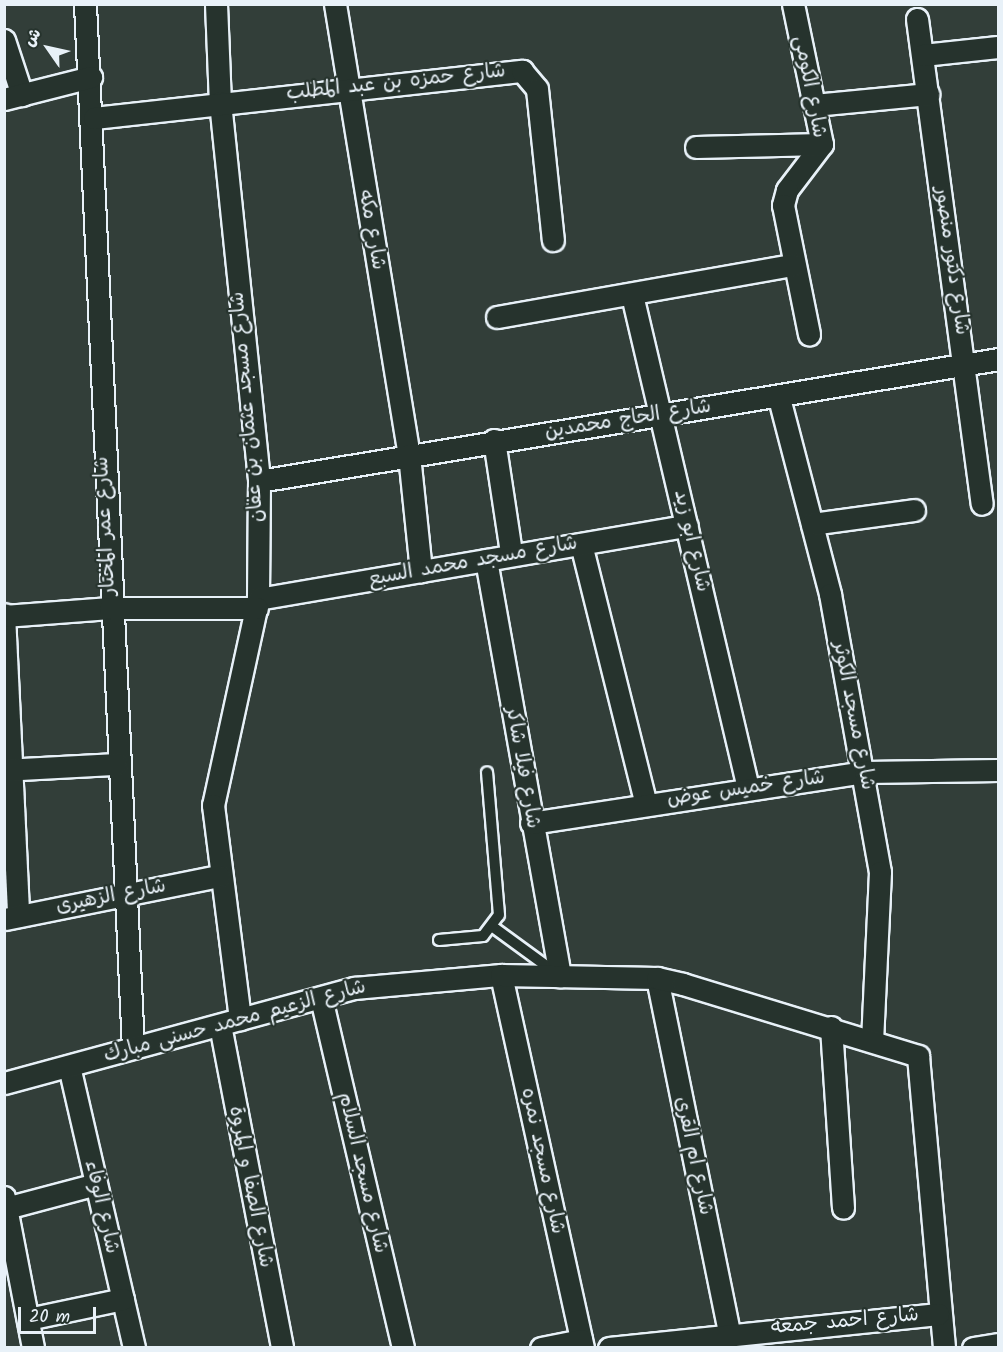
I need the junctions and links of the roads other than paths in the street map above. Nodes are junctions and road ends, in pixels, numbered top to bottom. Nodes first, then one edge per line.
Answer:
1 (85, 4) edge
2 (216, 4) edge
3 (335, 4) edge
4 (793, 4) edge
5 (916, 19) dead end
6 (4, 40) edge
7 (999, 47) edge
8 (922, 55) junction
9 (91, 77) junction
10 (346, 88) junction
11 (928, 94) junction
12 (13, 97) edge
13 (220, 102) junction
14 (814, 105) junction
15 (94, 118) junction
16 (822, 144) junction
17 (696, 147) dead end
18 (553, 240) dead end
19 (793, 265) junction
20 (632, 295) junction
21 (497, 317) dead end
22 (809, 334) dead end
23 (999, 358) edge
24 (965, 365) junction
25 (779, 398) junction
26 (661, 413) junction
27 (494, 440) junction
28 (409, 456) junction
29 (259, 481) junction
30 (982, 504) dead end
31 (914, 510) dead end
32 (812, 524) junction
33 (687, 526) junction
34 (581, 544) junction
35 (511, 553) junction
36 (486, 560) junction
37 (421, 572) junction
38 (258, 604) junction
39 (110, 608) junction
40 (5, 615) edge
41 (116, 764) junction
42 (7, 770) edge
43 (999, 770) edge
44 (864, 772) junction
45 (487, 773) dead end
46 (748, 788) junction
47 (646, 804) junction
48 (531, 822) junction
49 (219, 876) junction
50 (122, 894) junction
51 (11, 918) edge
52 (493, 927) junction
53 (439, 940) dead end
54 (501, 975) junction
55 (560, 976) junction
56 (657, 978) junction
57 (321, 998) junction
58 (240, 1019) junction
59 (220, 1025) junction
60 (831, 1027) junction
61 (872, 1039) junction
62 (133, 1048) junction
63 (69, 1066) junction
64 (4, 1083) edge
65 (96, 1184) junction
66 (5, 1202) edge
67 (843, 1208) dead end
68 (123, 1299) junction
69 (938, 1314) junction
70 (28, 1319) junction
71 (729, 1333) junction
72 (582, 1344) edge
73 (999, 1344) edge
74 (33, 1347) edge
75 (134, 1347) edge
76 (282, 1347) edge
77 (403, 1347) edge
78 (540, 1347) edge
79 (609, 1347) edge
80 (944, 1347) edge
81 (973, 1347) edge

1 - 9 street, شارع عمر المختار
2 - 13 street, شارع مسجد عثمان بن عفان
3 - 10 street, شارع مكه
4 - 14 street, شارع الكومى
5 - 8 street, شارع دكتور منصور
6 - 12 street
7 - 8 street
8 - 11 street, شارع دكتور منصور
9 - 12 street
9 - 15 street, شارع عمر المختار
10 - 13 street, شارع حمزه بن عبد المطلب
10 - 18 street, شارع حمزه بن عبد المطلب
10 - 28 street, شارع مكه
11 - 14 street
11 - 24 street, شارع دكتور منصور
13 - 15 street, شارع حمزه بن عبد المطلب
13 - 29 street, شارع مسجد عثمان بن عفان
14 - 16 street, شارع الكومى
15 - 39 street, شارع عمر المختار
16 - 17 street
16 - 19 street, شارع الكومى
19 - 20 street
19 - 22 street, شارع الكومى
20 - 21 street
20 - 26 street, شارع ابو زيد
23 - 24 street, شارع الحاج محمدين
24 - 25 street, شارع الحاج محمدين
24 - 30 street, شارع دكتور منصور
25 - 26 street, شارع الحاج محمدين
25 - 32 street, شارع مسجد الكوثر
26 - 27 street, شارع الحاج محمدين
26 - 33 street, شارع ابو زيد
27 - 28 street, شارع الحاج محمدين
27 - 35 street
28 - 29 street, شارع الحاج محمدين
28 - 37 street, شارع مكه
29 - 38 street, شارع مسجد عثمان بن عفان
31 - 32 street
32 - 44 street, شارع مسجد الكوثر
33 - 34 street, شارع مسجد محمد السبع
33 - 46 street, شارع ابو زيد
34 - 35 street, شارع مسجد محمد السبع
34 - 47 street
35 - 36 street, شارع مسجد محمد السبع
36 - 37 street, شارع مسجد محمد السبع
36 - 48 street, شارع فيلا شاكر
37 - 38 street, شارع مسجد محمد السبع
38 - 39 street, شارع مسجد محمد السبع
38 - 49 street, شارع مسجد عثمان بن عفان
39 - 40 street, شارع مسجد محمد السبع
39 - 41 street, شارع عمر المختار
40 - 42 street
41 - 42 street
41 - 50 street, شارع عمر المختار
42 - 51 street
43 - 44 street, شارع خميس عوض
44 - 46 street, شارع خميس عوض
44 - 61 street, شارع مسجد الكوثر
45 - 52 lane
46 - 47 street, شارع خميس عوض
47 - 48 street, شارع خميس عوض
48 - 55 street, شارع فيلا شاكر
49 - 50 street, شارع الزهيرى
49 - 58 street, شارع مسجد عثمان بن عفان
50 - 51 street, شارع الزهيرى
50 - 62 street, شارع عمر المختار
52 - 53 lane
52 - 55 lane
54 - 55 street, شارع الزعيم محمد حسنى مبارك
54 - 57 street, شارع الزعيم محمد حسنى مبارك
54 - 72 street, شارع مسجد نمره
55 - 56 street, شارع الزعيم محمد حسنى مبارك
56 - 60 street, شارع الزعيم محمد حسنى مبارك
56 - 71 street, شارع ام القرى
57 - 58 street, شارع الزعيم محمد حسنى مبارك
57 - 77 street, شارع مسجد السلام
58 - 59 street, شارع الزعيم محمد حسنى مبارك
59 - 62 street, شارع الزعيم محمد حسنى مبارك
59 - 76 street, شارع الصفا و المروة
60 - 61 street, شارع الزعيم محمد حسنى مبارك
60 - 67 street
61 - 69 street, شارع الزعيم محمد حسنى مبارك
62 - 63 street, شارع الزعيم محمد حسنى مبارك
63 - 64 street, شارع الزعيم محمد حسنى مبارك
63 - 65 street, شارع الوفاء
65 - 66 street
65 - 68 street, شارع الوفاء
66 - 70 street
68 - 70 street
68 - 75 street, شارع الوفاء
69 - 71 street, شارع احمد جمعه
69 - 80 street, شارع الزعيم محمد حسنى مبارك
70 - 74 street
71 - 79 street, شارع احمد جمعه
72 - 78 street
73 - 81 street

